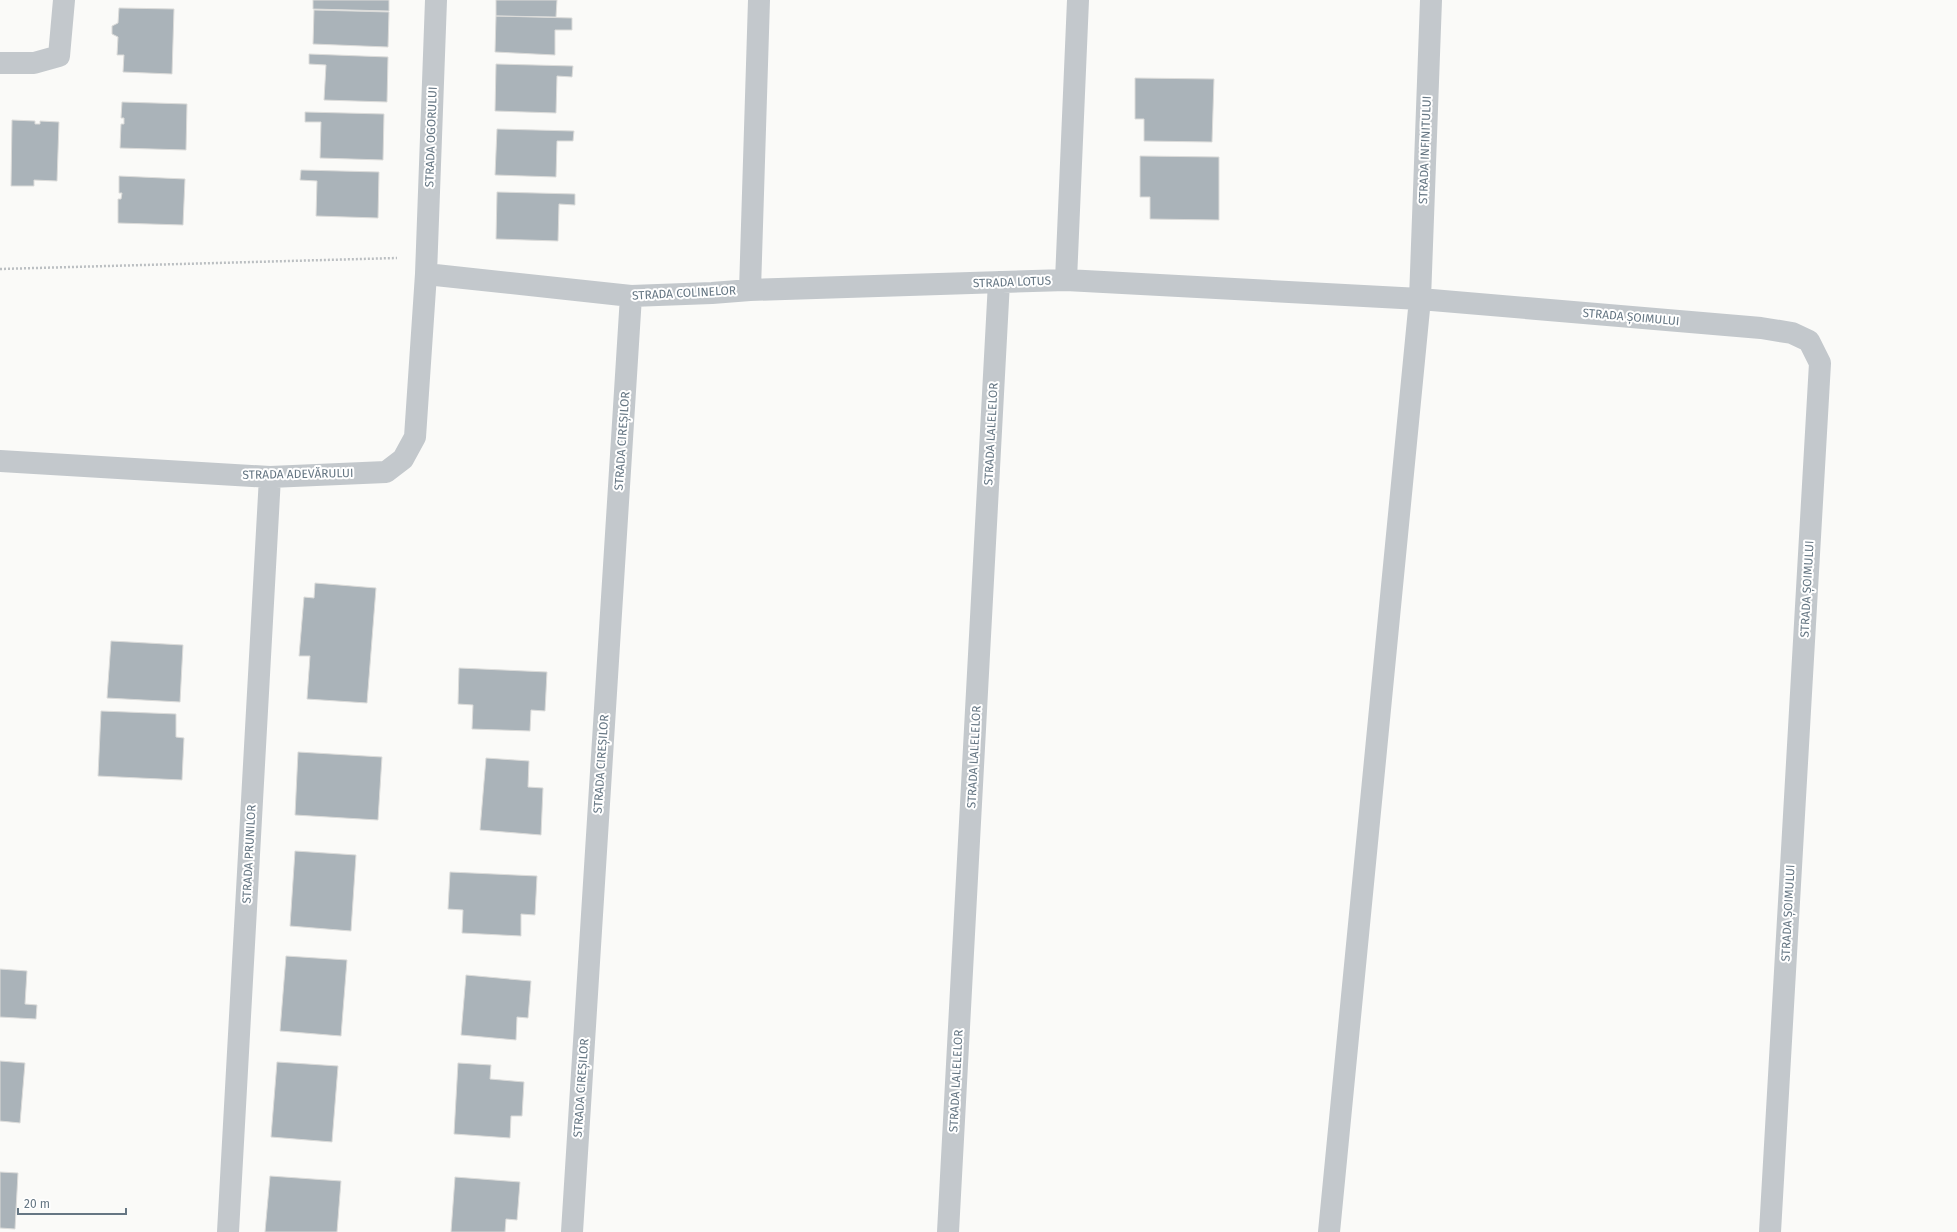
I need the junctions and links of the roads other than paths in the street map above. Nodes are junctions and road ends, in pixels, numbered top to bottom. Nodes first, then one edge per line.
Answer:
1 (64, 0) edge
2 (436, 0) edge
3 (759, 0) edge
4 (1078, 0) edge
5 (1431, 0) edge
6 (0, 63) edge
7 (426, 274) junction
8 (1066, 280) junction
9 (999, 282) junction
10 (750, 290) junction
11 (631, 296) junction
12 (1420, 299) junction
13 (0, 461) edge
14 (270, 477) junction
15 (228, 1232) edge
16 (572, 1232) edge
17 (948, 1232) edge
18 (1329, 1232) edge
19 (1770, 1232) edge

1 - 6 street
2 - 7 street, STRADA OGORULUI
3 - 10 street, STRADA COLINELOR
4 - 8 street, STRADA LOTUS
5 - 12 street, STRADA INFINITULUI
7 - 11 street, STRADA COLINELOR
7 - 14 street, STRADA ADEVĂRULUI
8 - 9 street, STRADA LOTUS
8 - 12 street, STRADA ȘOIMULUI
9 - 10 street, STRADA LOTUS
9 - 17 street, STRADA LALELELOR
10 - 11 street, STRADA COLINELOR
11 - 16 street, STRADA CIREȘILOR
12 - 18 street, STRADA INFINITULUI
12 - 19 street, STRADA ȘOIMULUI
13 - 14 street, STRADA ADEVĂRULUI
14 - 15 street, STRADA PRUNILOR

